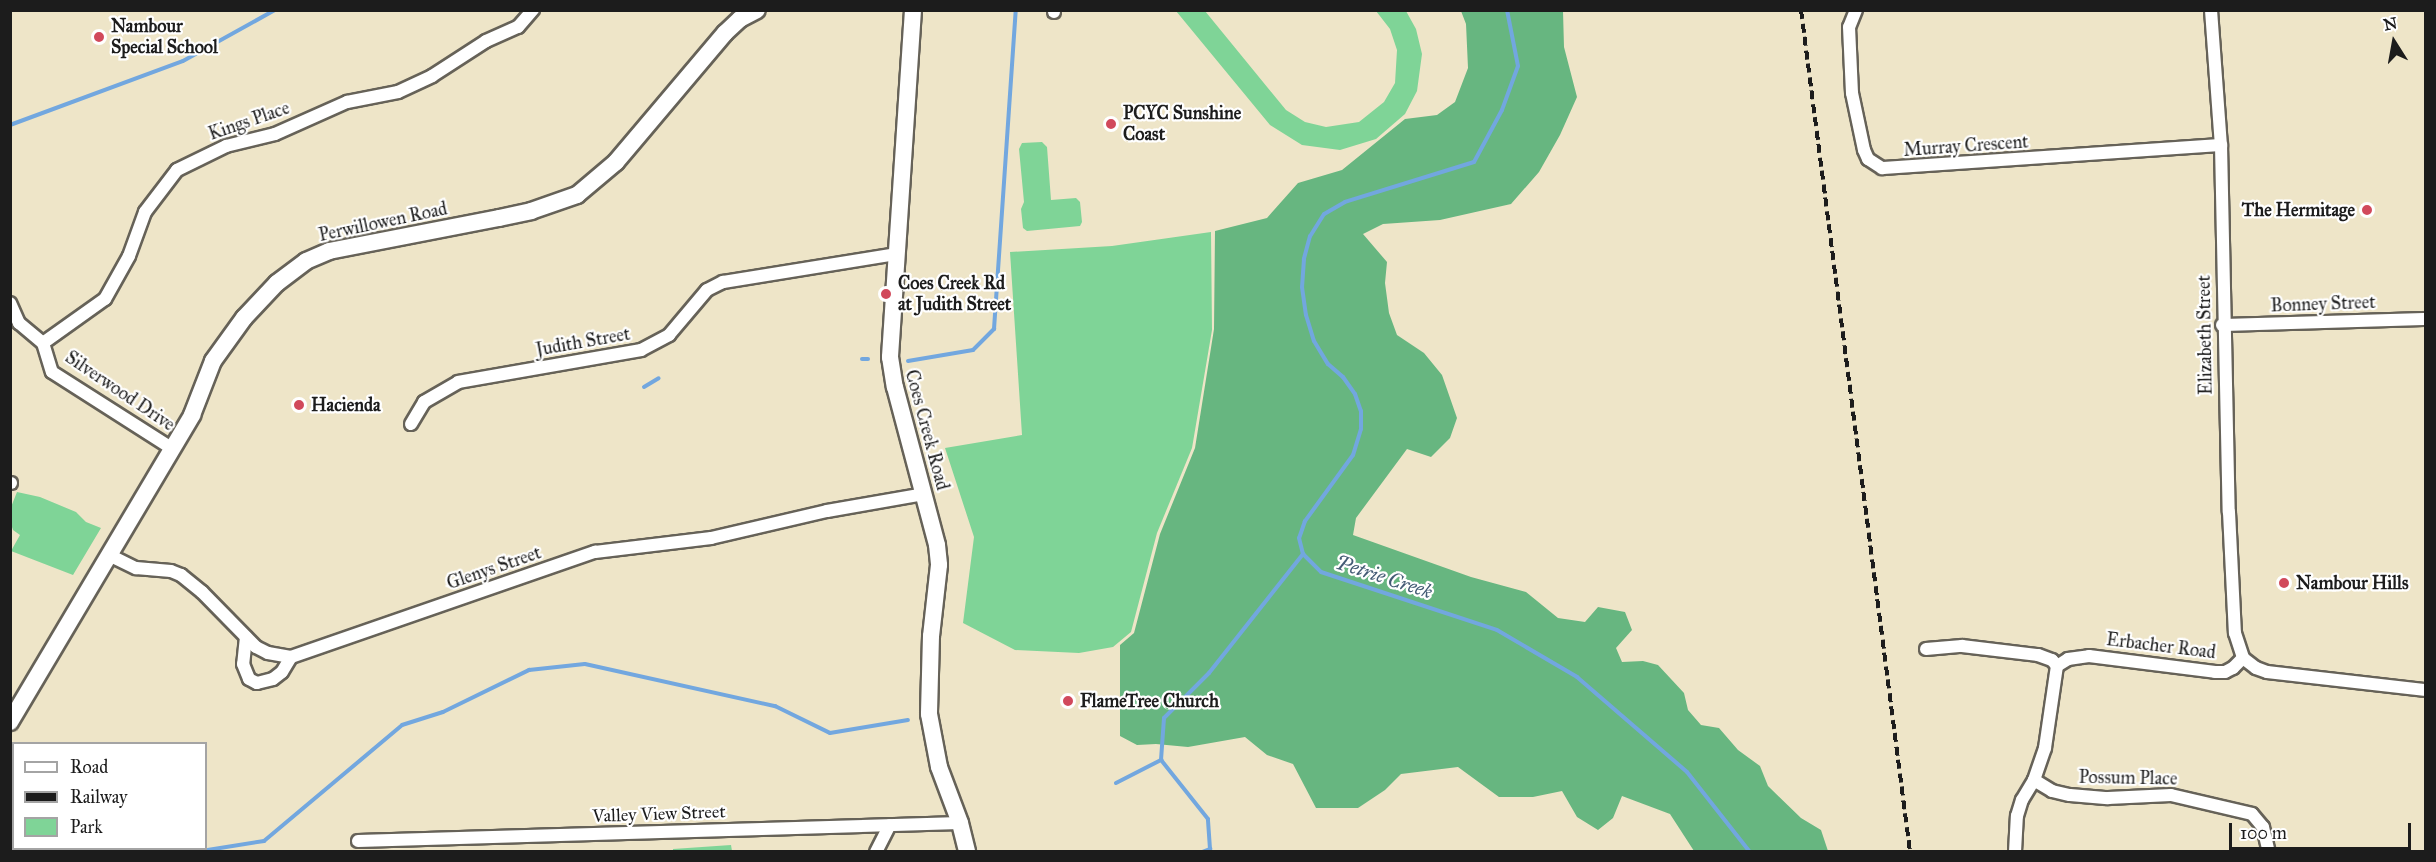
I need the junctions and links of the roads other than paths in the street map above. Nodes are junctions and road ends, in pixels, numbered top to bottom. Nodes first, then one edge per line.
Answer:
1 (533, 10) edge
2 (757, 10) edge
3 (913, 10) edge
4 (1856, 10) edge
5 (2211, 10) edge
6 (2221, 145) junction
7 (896, 254) junction
8 (10, 303) edge
9 (2426, 319) edge
10 (2223, 325) junction
11 (43, 344) junction
12 (411, 424) dead end
13 (173, 449) junction
14 (924, 494) junction
15 (111, 556) junction
16 (246, 637) junction
17 (1926, 649) dead end
18 (291, 657) junction
19 (2243, 658) junction
20 (2057, 666) junction
21 (2426, 690) edge
22 (10, 722) edge
23 (2034, 780) junction
24 (960, 823) junction
25 (890, 825) junction
26 (358, 841) dead end
27 (876, 852) edge
28 (967, 852) edge
29 (2015, 852) edge
30 (2269, 852) edge

1 - 11 street, Kings Place
2 - 13 street, Perwillowen Road
3 - 7 street, Coes Creek Road
4 - 6 street, Murray Crescent
5 - 6 street, Elizabeth Street
6 - 10 street, Elizabeth Street
7 - 12 street, Judith Street
7 - 14 street, Coes Creek Road
8 - 11 street, Silverwood Drive
9 - 10 street, Bonney Street
10 - 19 street, Elizabeth Street
11 - 13 street, Silverwood Drive
13 - 15 street, Perwillowen Road
14 - 18 street, Glenys Street
14 - 24 street, Coes Creek Road
15 - 16 street
15 - 22 street, Perwillowen Road
16 - 18 street
16 - 18 street
17 - 20 street
19 - 20 street, Erbacher Road
19 - 21 street
20 - 23 street
23 - 29 street
23 - 30 street, Possum Place
24 - 25 street, Valley View Street
24 - 28 street, Coes Creek Road
25 - 26 street, Valley View Street
25 - 27 street

